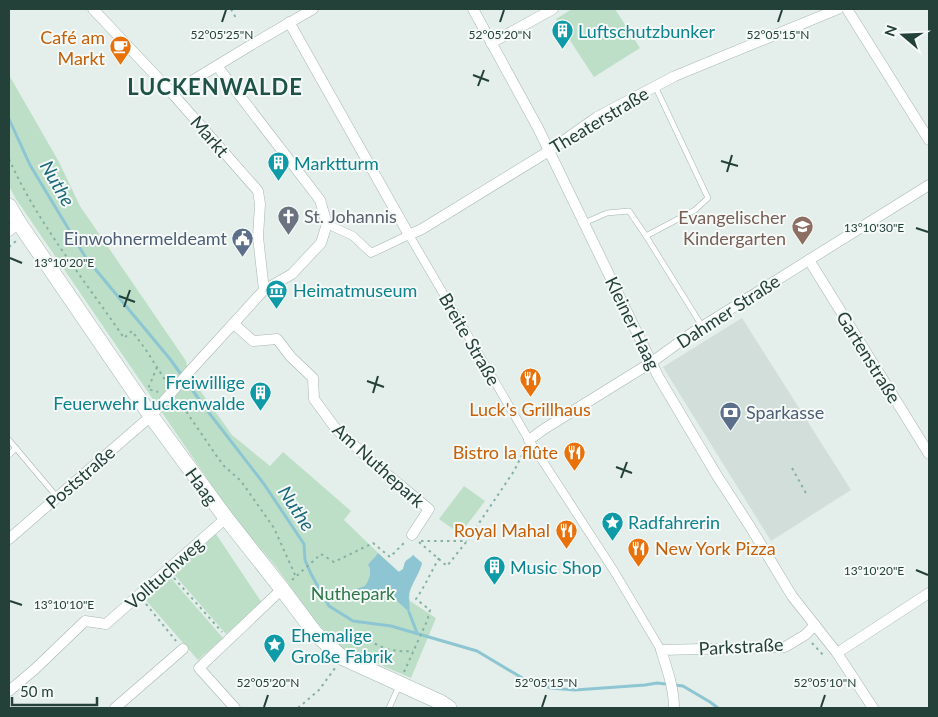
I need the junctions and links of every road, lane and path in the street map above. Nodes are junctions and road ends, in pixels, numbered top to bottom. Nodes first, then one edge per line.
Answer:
1 (94, 9) edge
2 (231, 9) edge
3 (313, 9) edge
4 (473, 9) edge
5 (553, 9) edge
6 (838, 9) edge
7 (846, 9) edge
8 (236, 18) dead end
9 (289, 22) junction
10 (491, 43) junction
11 (218, 66) junction
12 (655, 86) junction
13 (172, 93) junction
14 (929, 140) edge
15 (549, 151) junction
16 (9, 159) edge
17 (929, 185) edge
18 (9, 206) edge
19 (584, 223) junction
20 (327, 224) junction
21 (14, 227) edge
22 (409, 235) junction
23 (646, 236) junction
24 (809, 260) junction
25 (264, 290) junction
26 (234, 324) junction
27 (702, 326) junction
28 (652, 362) junction
29 (158, 367) junction
30 (172, 387) junction
31 (151, 416) junction
32 (9, 440) edge
33 (529, 440) junction
34 (16, 448) junction
35 (929, 454) edge
36 (9, 455) edge
37 (792, 468) dead end
38 (807, 494) dead end
39 (57, 497) junction
40 (226, 518) junction
41 (412, 535) joint
42 (9, 539) edge
43 (467, 541) junction
44 (439, 558) junction
45 (167, 570) junction
46 (299, 574) dead end
47 (296, 577) dead end
48 (282, 589) junction
49 (929, 594) edge
50 (138, 596) junction
51 (815, 625) junction
52 (228, 640) junction
53 (183, 648) joint
54 (661, 650) junction
55 (414, 651) junction
56 (335, 652) junction
57 (837, 653) junction
58 (399, 684) junction
59 (9, 691) edge
60 (115, 708) edge
61 (234, 708) edge
62 (298, 708) edge
63 (389, 708) edge
64 (449, 708) edge
65 (674, 708) edge
66 (873, 708) edge

1 - 13 street, Markt
2 - 8 path
3 - 9 street
4 - 10 street, Kleiner Haag
5 - 10 street
6 - 12 street, Theaterstraße
7 - 14 street
9 - 11 street
9 - 22 street, Breite Straße
10 - 15 street, Kleiner Haag
11 - 13 street
11 - 20 street
12 - 15 street, Theaterstraße
12 - 23 lane
13 - 25 street, Markt
15 - 19 street, Kleiner Haag
15 - 22 street, Theaterstraße
16 - 29 path
17 - 24 street, Dahmer Straße
18 - 21 main road, Haag
19 - 23 lane
19 - 28 street, Kleiner Haag
20 - 22 street, Theaterstraße
20 - 25 street
21 - 31 main road, Haag
22 - 33 street, Breite Straße
23 - 27 lane
24 - 27 street, Dahmer Straße
24 - 35 street, Gartenstraße
25 - 26 street
26 - 30 street
26 - 41 street, Am Nuthepark
27 - 28 street, Dahmer Straße
28 - 33 street, Dahmer Straße
28 - 51 street, Kleiner Haag
29 - 30 path
29 - 30 path
30 - 31 street
30 - 47 path
31 - 39 street, Poststraße
31 - 40 main road, Haag
32 - 34 lane
33 - 43 path
33 - 54 street, Breite Straße
34 - 36 lane
34 - 39 lane
37 - 38 path
39 - 42 street, Poststraße
40 - 45 street, Volltuchweg
40 - 48 main road, Haag
41 - 46 path
43 - 44 path
43 - 44 path
44 - 55 path
45 - 50 street, Volltuchweg
45 - 52 path
48 - 52 street
48 - 56 main road, Haag
49 - 57 street
50 - 53 path
50 - 59 street, Volltuchweg
51 - 54 street, Parkstraße
51 - 57 street, Kleiner Haag
52 - 61 street
53 - 60 street
54 - 65 street
55 - 56 path
55 - 58 path
56 - 58 main road, Haag
56 - 62 path
57 - 66 street, Kleiner Haag
58 - 63 lane
58 - 64 main road, Haag

